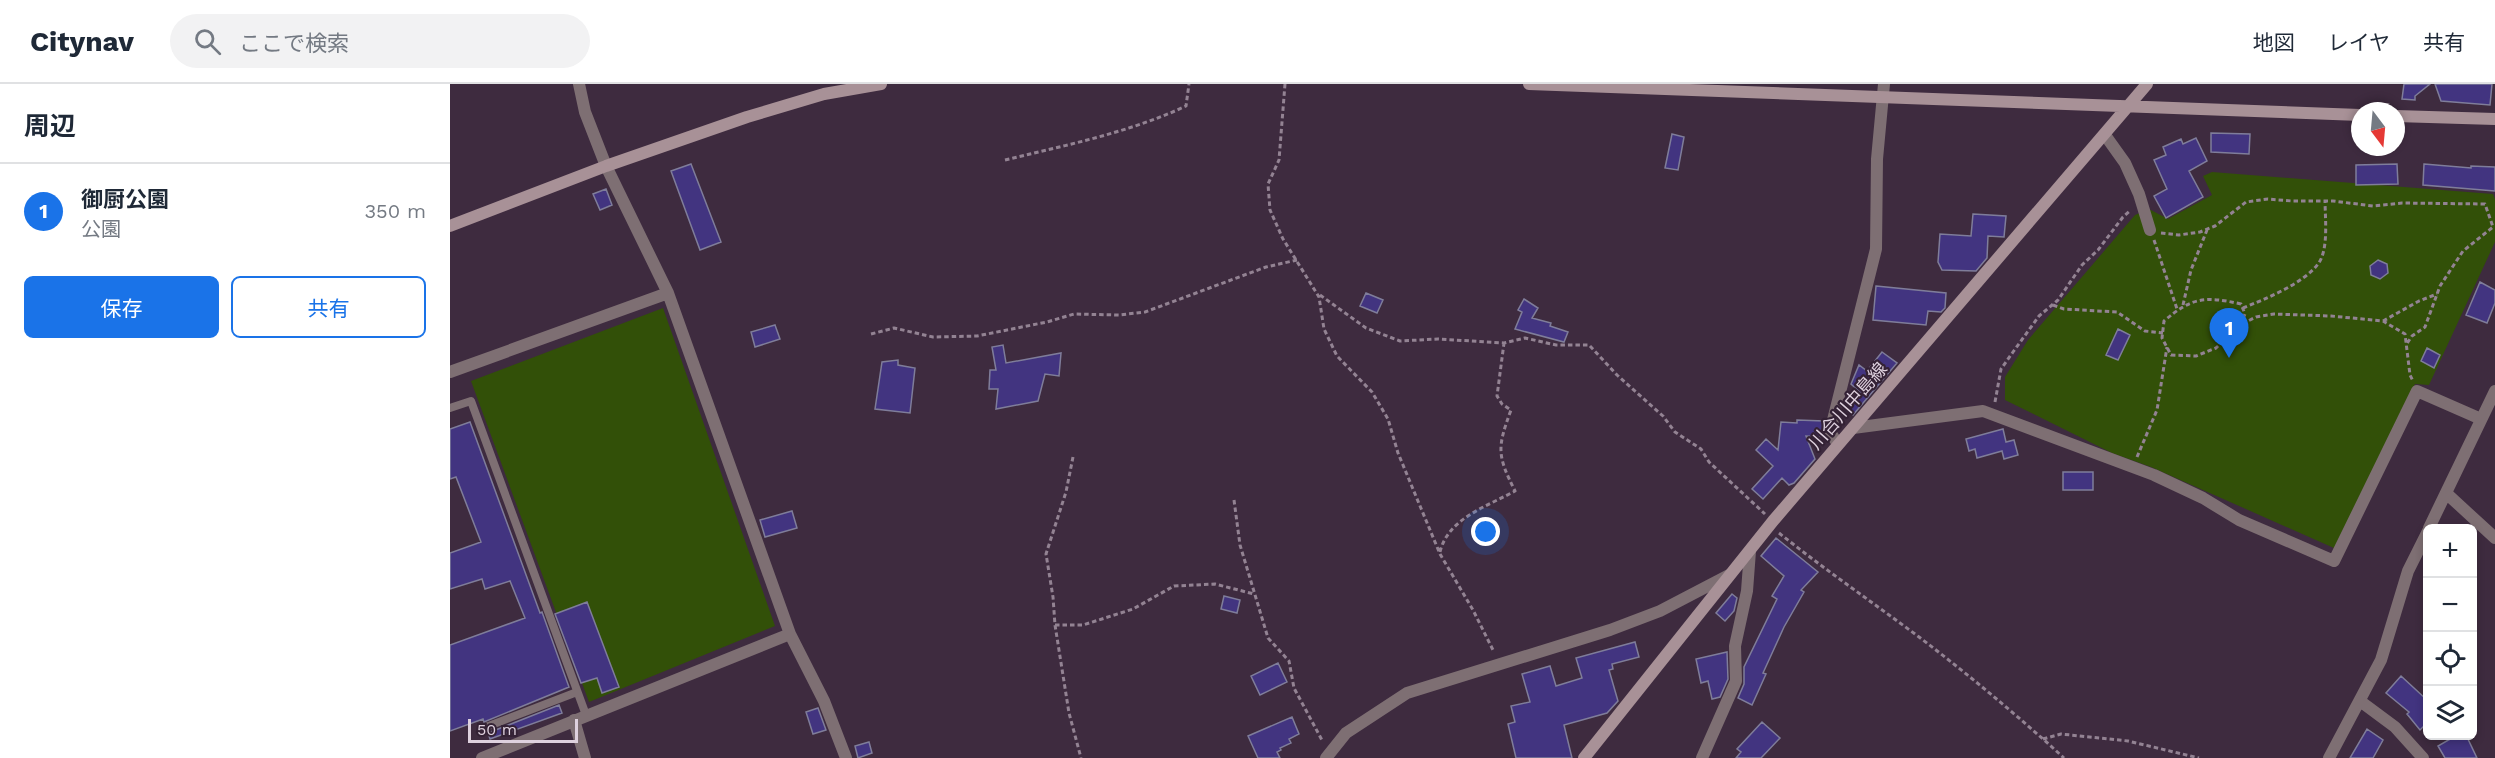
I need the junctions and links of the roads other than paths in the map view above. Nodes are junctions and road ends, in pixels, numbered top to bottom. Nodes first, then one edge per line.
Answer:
1 (579, 84) edge
2 (881, 84) edge
3 (1529, 84) edge
4 (1884, 84) edge
5 (2147, 84) edge
6 (1883, 99) junction
7 (2128, 108) junction
8 (2351, 115) edge
9 (2405, 116) edge
10 (2495, 119) edge
11 (2105, 135) junction
12 (606, 166) junction
13 (450, 226) edge
14 (2150, 230) road end
15 (668, 293) junction
16 (450, 372) edge
17 (2495, 391) edge
18 (450, 408) edge
19 (2481, 419) junction
20 (1853, 428) junction
21 (1838, 444) junction
22 (2446, 494) junction
23 (2431, 524) edge
24 (2495, 538) edge
25 (2423, 540) edge
26 (1750, 550) junction
27 (1733, 573) junction
28 (790, 634) junction
29 (577, 693) junction
30 (2360, 701) junction
31 (580, 718) junction
32 (486, 727) dead end
33 (1328, 756) edge
34 (482, 758) edge
35 (585, 758) edge
36 (846, 758) edge
37 (1584, 758) edge
38 (1702, 758) edge
39 (2329, 758) edge
40 (2423, 758) edge

1 - 12 street
2 - 12 street
3 - 6 street
4 - 6 street
5 - 7 street, 川合川中島線
6 - 7 street
6 - 21 street
7 - 8 street
7 - 11 street, 川合川中島線
9 - 10 street
11 - 14 street
11 - 20 street, 川合川中島線
12 - 13 street
12 - 15 street
15 - 16 street
15 - 28 street
17 - 19 street
18 - 29 lane
19 - 20 street
19 - 22 street
20 - 21 street, 川合川中島線
21 - 26 street, 川合川中島線
22 - 23 street
22 - 24 street
25 - 30 street
26 - 27 street, 川合川中島線
26 - 38 street
27 - 33 street
27 - 37 street, 川合川中島線
28 - 31 street
28 - 36 street
29 - 31 lane
29 - 32 lane
30 - 39 street
30 - 40 street
31 - 34 street
31 - 35 street

